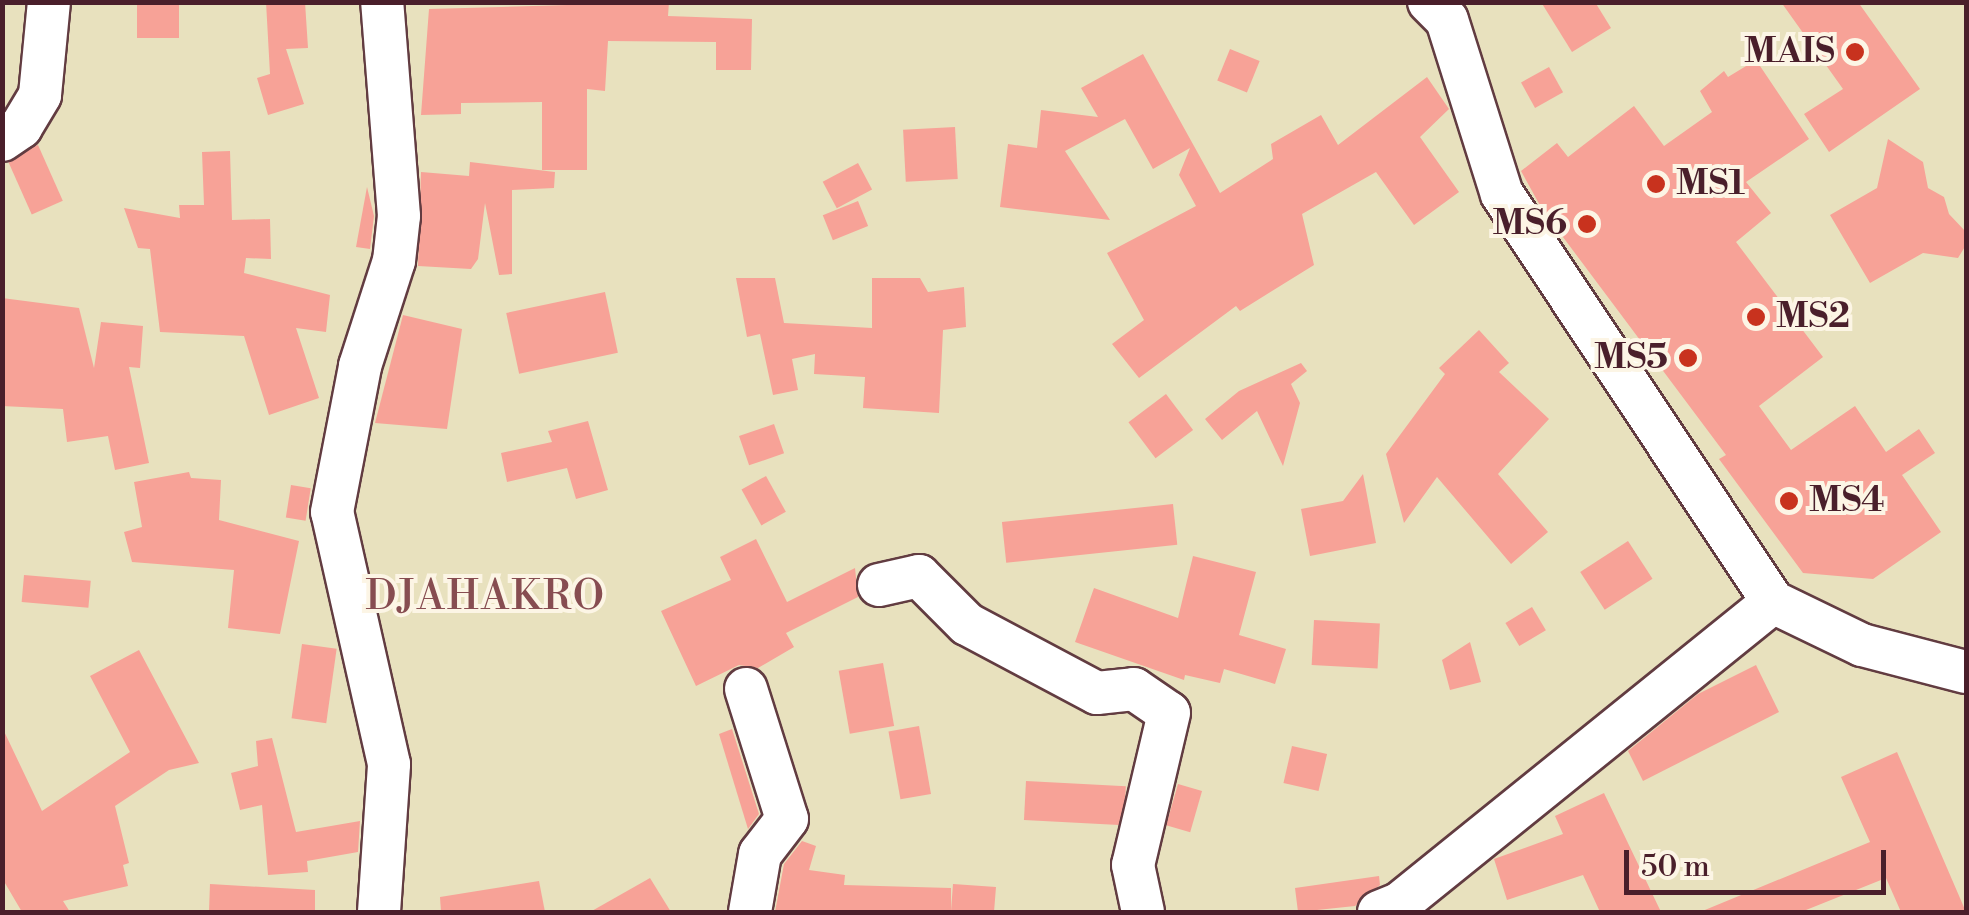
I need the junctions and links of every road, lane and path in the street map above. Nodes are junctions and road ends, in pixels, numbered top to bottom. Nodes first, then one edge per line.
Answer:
1 (382, 2) edge
2 (1429, 2) edge
3 (35, 10) edge
4 (2, 140) edge
5 (879, 585) dead end
6 (1773, 602) junction
7 (1966, 672) edge
8 (746, 688) dead end
9 (378, 912) edge
10 (750, 912) edge
11 (1143, 912) edge
12 (1379, 912) edge

1 - 9 street
2 - 6 street
3 - 4 street
5 - 11 street
6 - 7 street
6 - 12 street
8 - 10 street

